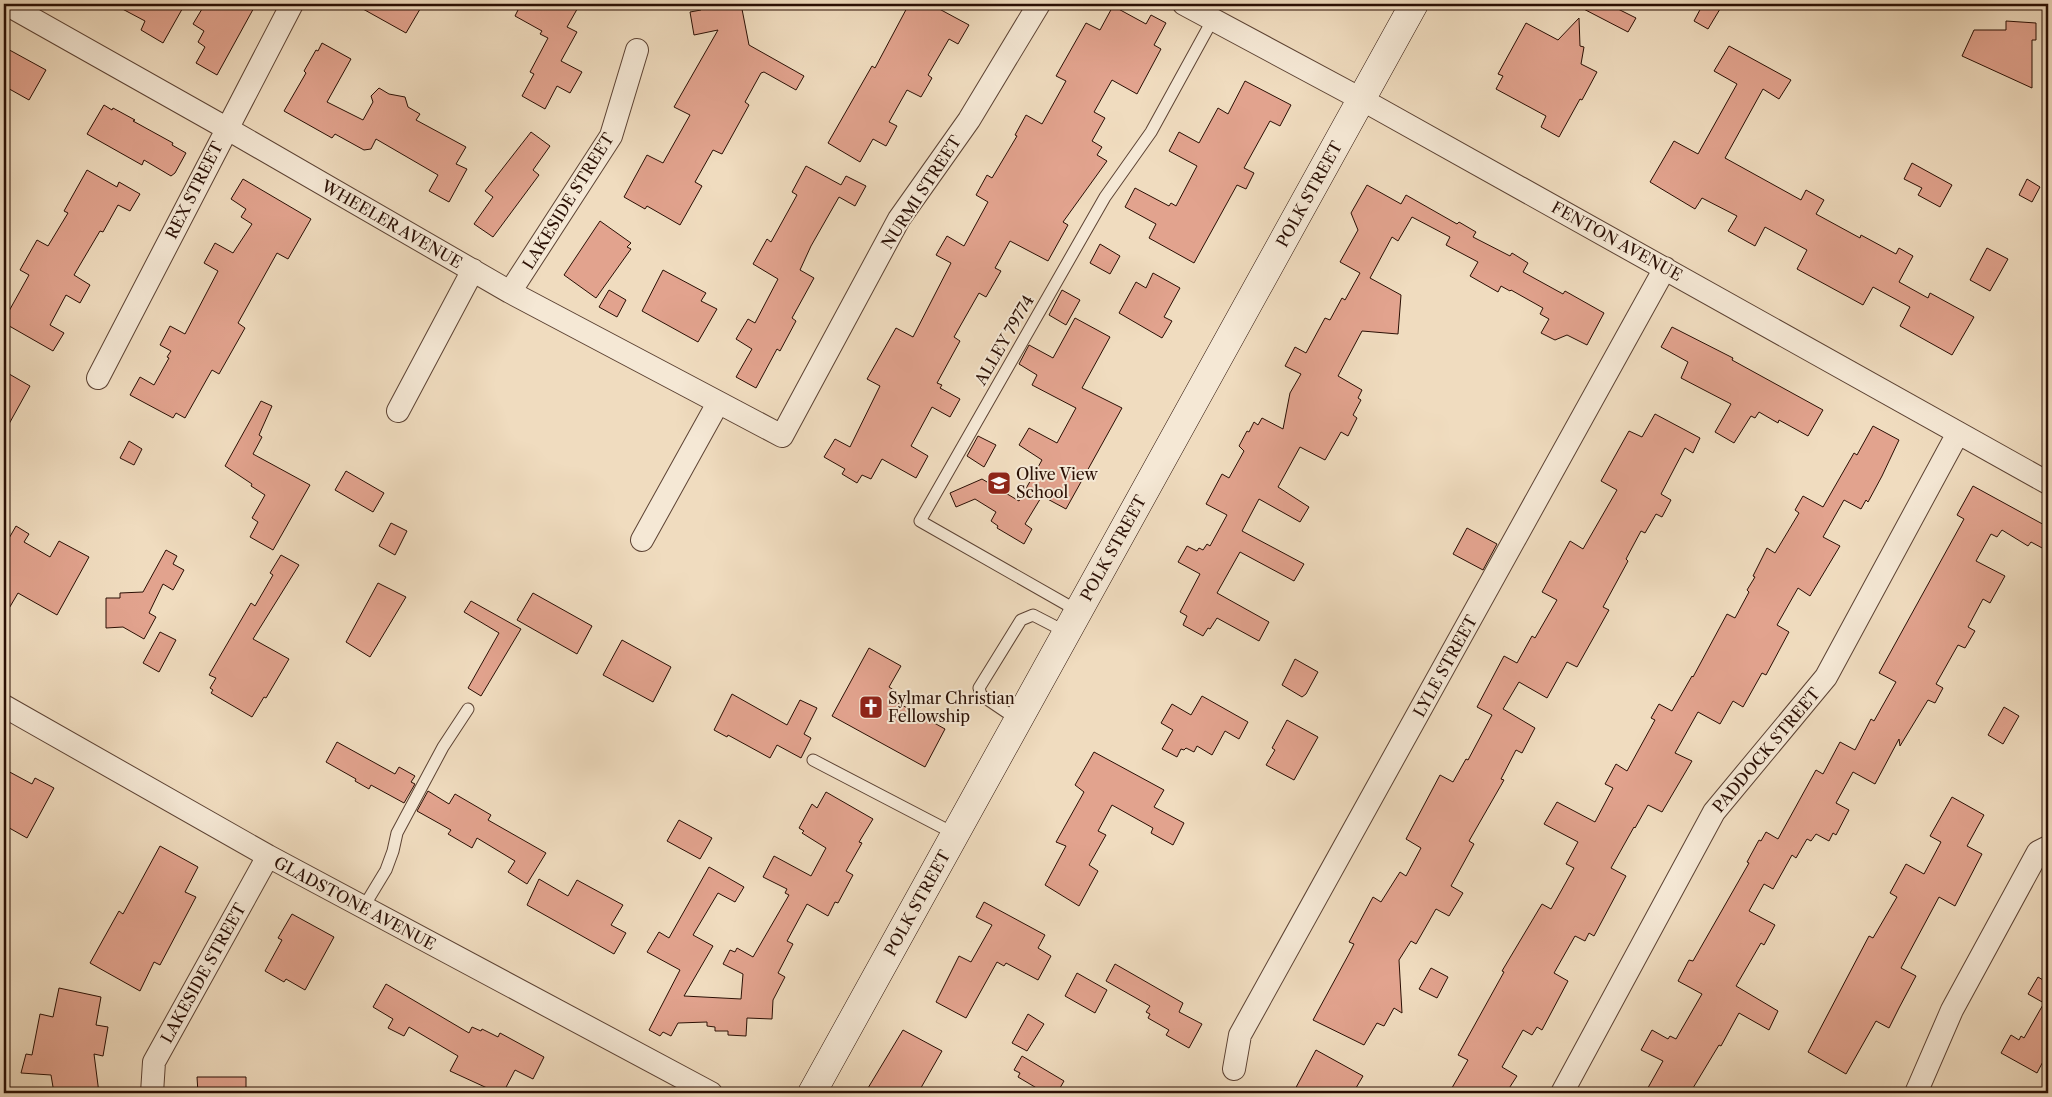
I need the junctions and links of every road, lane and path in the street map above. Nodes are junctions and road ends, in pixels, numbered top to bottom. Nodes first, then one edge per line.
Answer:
1 (6, 4) edge
2 (292, 4) edge
3 (1039, 4) edge
4 (1184, 4) edge
5 (1414, 4) edge
6 (1213, 19) junction
7 (637, 50) dead end
8 (1361, 99) junction
9 (226, 128) junction
10 (1665, 268) junction
11 (473, 270) junction
12 (510, 292) junction
13 (98, 378) dead end
14 (718, 403) junction
15 (398, 411) dead end
16 (1958, 433) junction
17 (782, 436) joint
18 (2048, 483) edge
19 (642, 540) dead end
20 (1072, 622) junction
21 (4, 706) edge
22 (468, 709) dead end
23 (1018, 720) junction
24 (813, 760) dead end
25 (955, 834) junction
26 (2048, 847) edge
27 (268, 856) junction
28 (364, 908) junction
29 (1234, 1069) dead end
30 (152, 1093) edge
31 (711, 1093) edge
32 (812, 1093) edge
33 (1562, 1093) edge
34 (1916, 1093) edge

1 - 9 street, WHEELER AVENUE
2 - 9 street, REX STREET
3 - 17 street, NURMI STREET
4 - 6 street, FENTON AVENUE
5 - 8 street, POLK STREET
6 - 8 street, FENTON AVENUE
6 - 20 lane, ALLEY 79774
7 - 12 street, LAKESIDE STREET
8 - 10 street, FENTON AVENUE
8 - 20 street, POLK STREET
9 - 11 street, WHEELER AVENUE
9 - 13 street, REX STREET
10 - 16 street, FENTON AVENUE
10 - 29 street, LYLE STREET
11 - 12 street, WHEELER AVENUE
11 - 15 street
12 - 14 street, WHEELER AVENUE
14 - 17 street, WHEELER AVENUE
14 - 19 street
16 - 18 street, FENTON AVENUE
16 - 33 street, PADDOCK STREET
20 - 23 street, POLK STREET
20 - 23 lane
21 - 27 street, GLADSTONE AVENUE
22 - 28 lane
23 - 25 street, POLK STREET
24 - 25 lane
25 - 32 street, POLK STREET
26 - 34 street
27 - 28 street, GLADSTONE AVENUE
27 - 30 street, LAKESIDE STREET
28 - 31 street, GLADSTONE AVENUE

